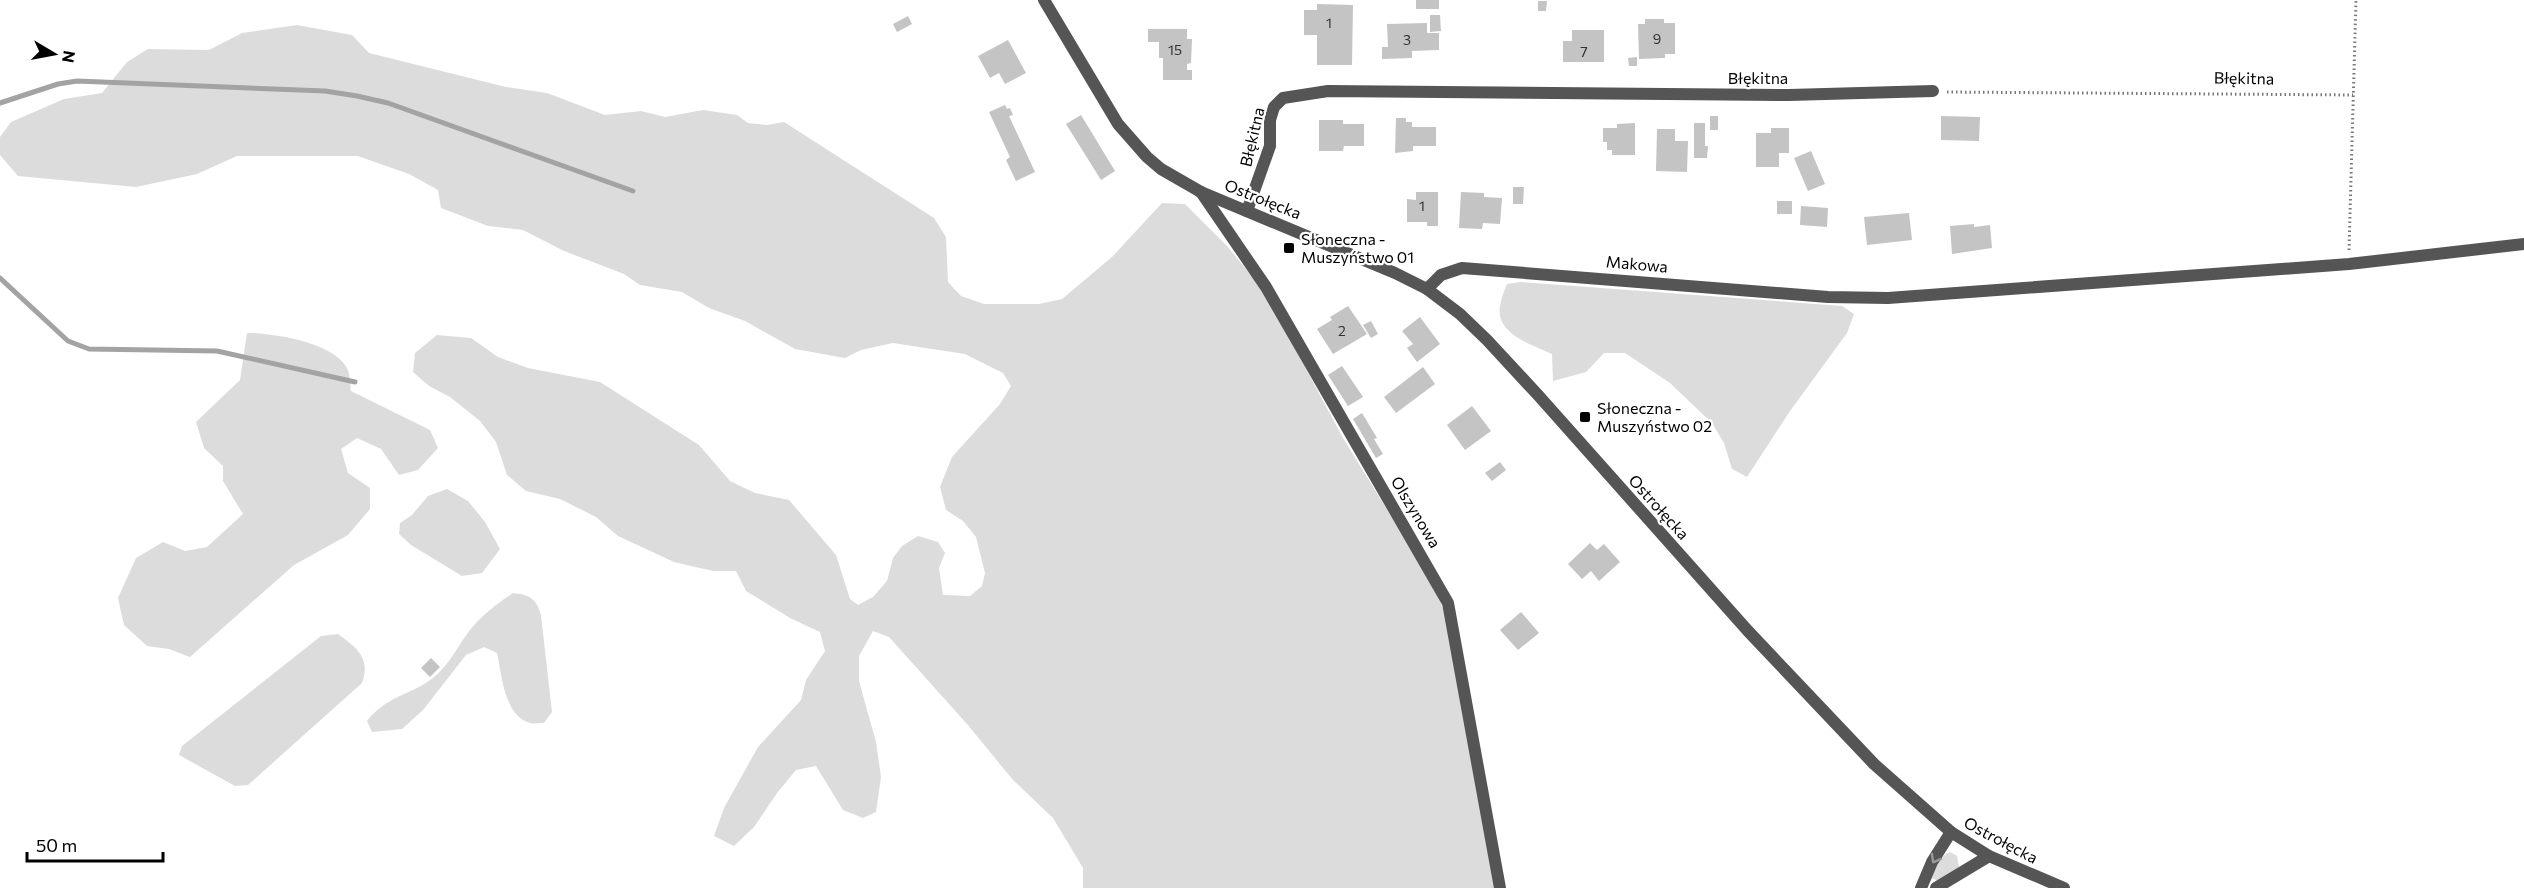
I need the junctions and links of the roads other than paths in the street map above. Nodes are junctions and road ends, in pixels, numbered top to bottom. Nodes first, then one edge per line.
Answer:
1 (1044, 0) edge
2 (1933, 91) road end
3 (1201, 192) junction
4 (1247, 211) junction
5 (2524, 244) edge
6 (1427, 289) junction
7 (1951, 832) junction
8 (1989, 856) junction
9 (1500, 888) edge
10 (1920, 888) edge
11 (1936, 888) edge
12 (2064, 888) edge

1 - 3 street, Ostrołęcka
2 - 4 street, Błękitna
3 - 4 street, Ostrołęcka
3 - 9 street, Olszynowa
4 - 6 street, Ostrołęcka
5 - 6 street, Makowa
6 - 7 street, Ostrołęcka
7 - 8 street, Ostrołęcka
7 -> 10 street
8 - 11 street
8 - 12 street, Ostrołęcka

